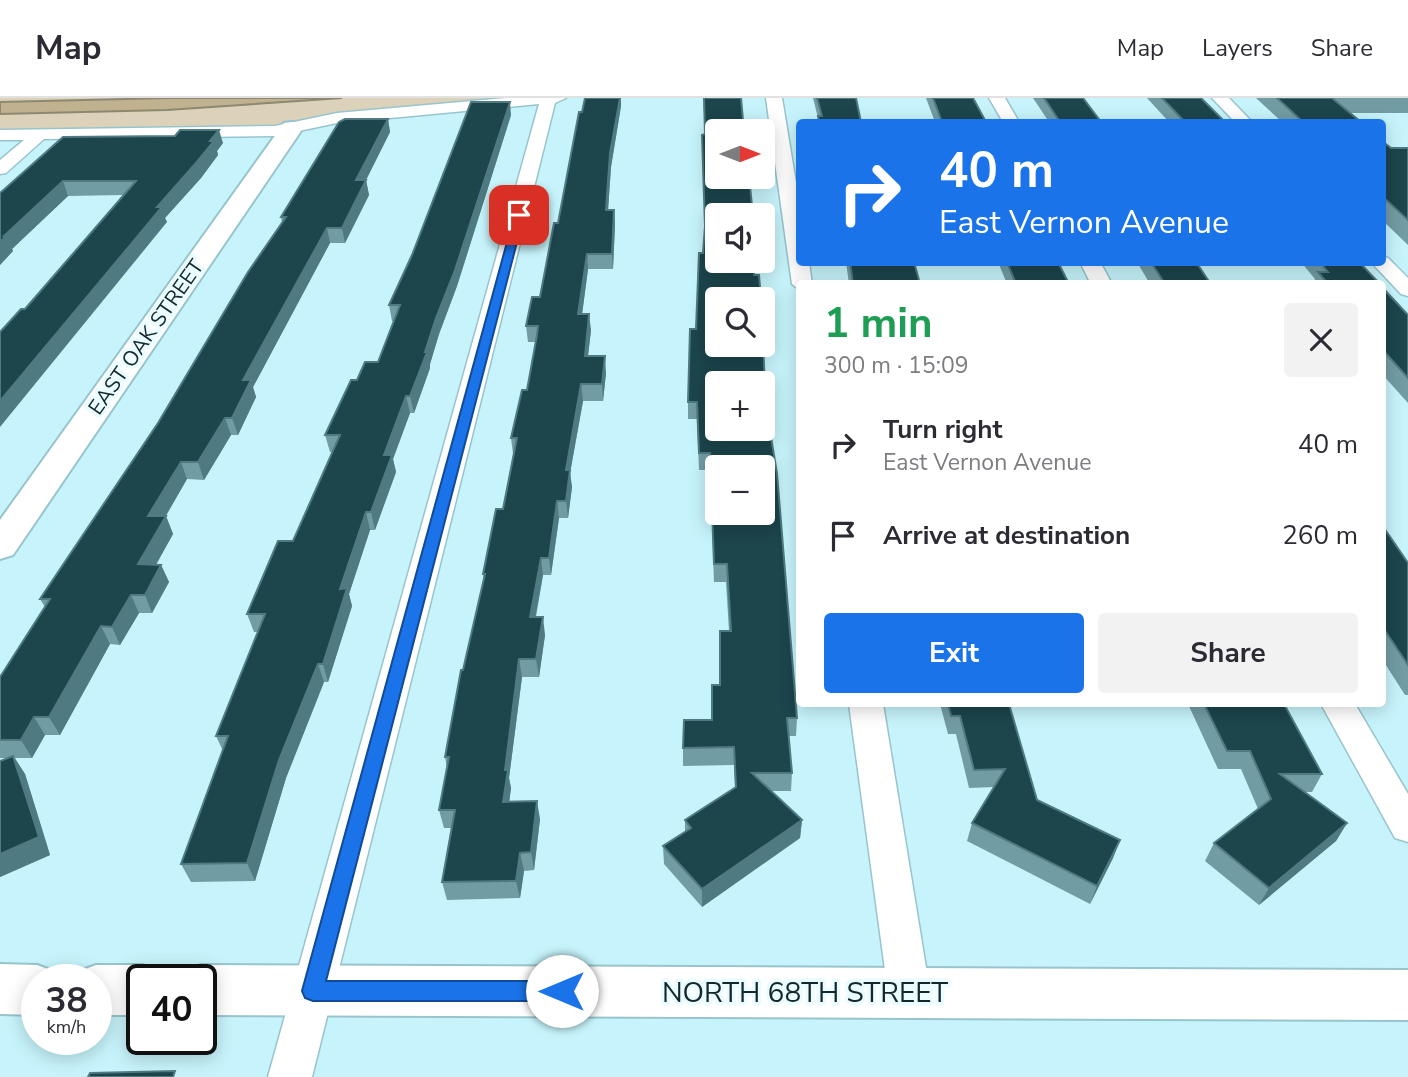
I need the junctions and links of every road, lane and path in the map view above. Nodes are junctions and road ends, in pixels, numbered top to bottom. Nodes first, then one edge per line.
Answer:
1 (774, 98) edge
2 (997, 98) edge
3 (1220, 98) edge
4 (552, 99) edge
5 (1009, 119) edge
6 (1241, 119) edge
7 (292, 128) junction
8 (0, 135) edge
9 (39, 135) junction
10 (0, 170) edge
11 (796, 244) edge
12 (1385, 266) edge
13 (1408, 290) edge
14 (0, 547) edge
15 (866, 707) edge
16 (1340, 707) edge
17 (1408, 827) edge
18 (0, 989) edge
19 (21, 990) edge
20 (217, 990) edge
21 (313, 991) junction
22 (909, 992) junction
23 (1408, 995) edge
24 (290, 1077) edge

1 - 11 street
2 - 5 street
3 - 6 street
4 - 7 street
4 - 21 street
7 - 9 street
7 - 14 street, EAST OAK STREET
8 - 9 street
9 - 10 street
12 - 13 street
15 - 22 street
16 - 17 street
18 - 19 street
20 - 21 street, NORTH 68TH STREET
21 - 22 street, NORTH 68TH STREET
21 - 24 street
22 - 23 street, NORTH 68TH STREET

